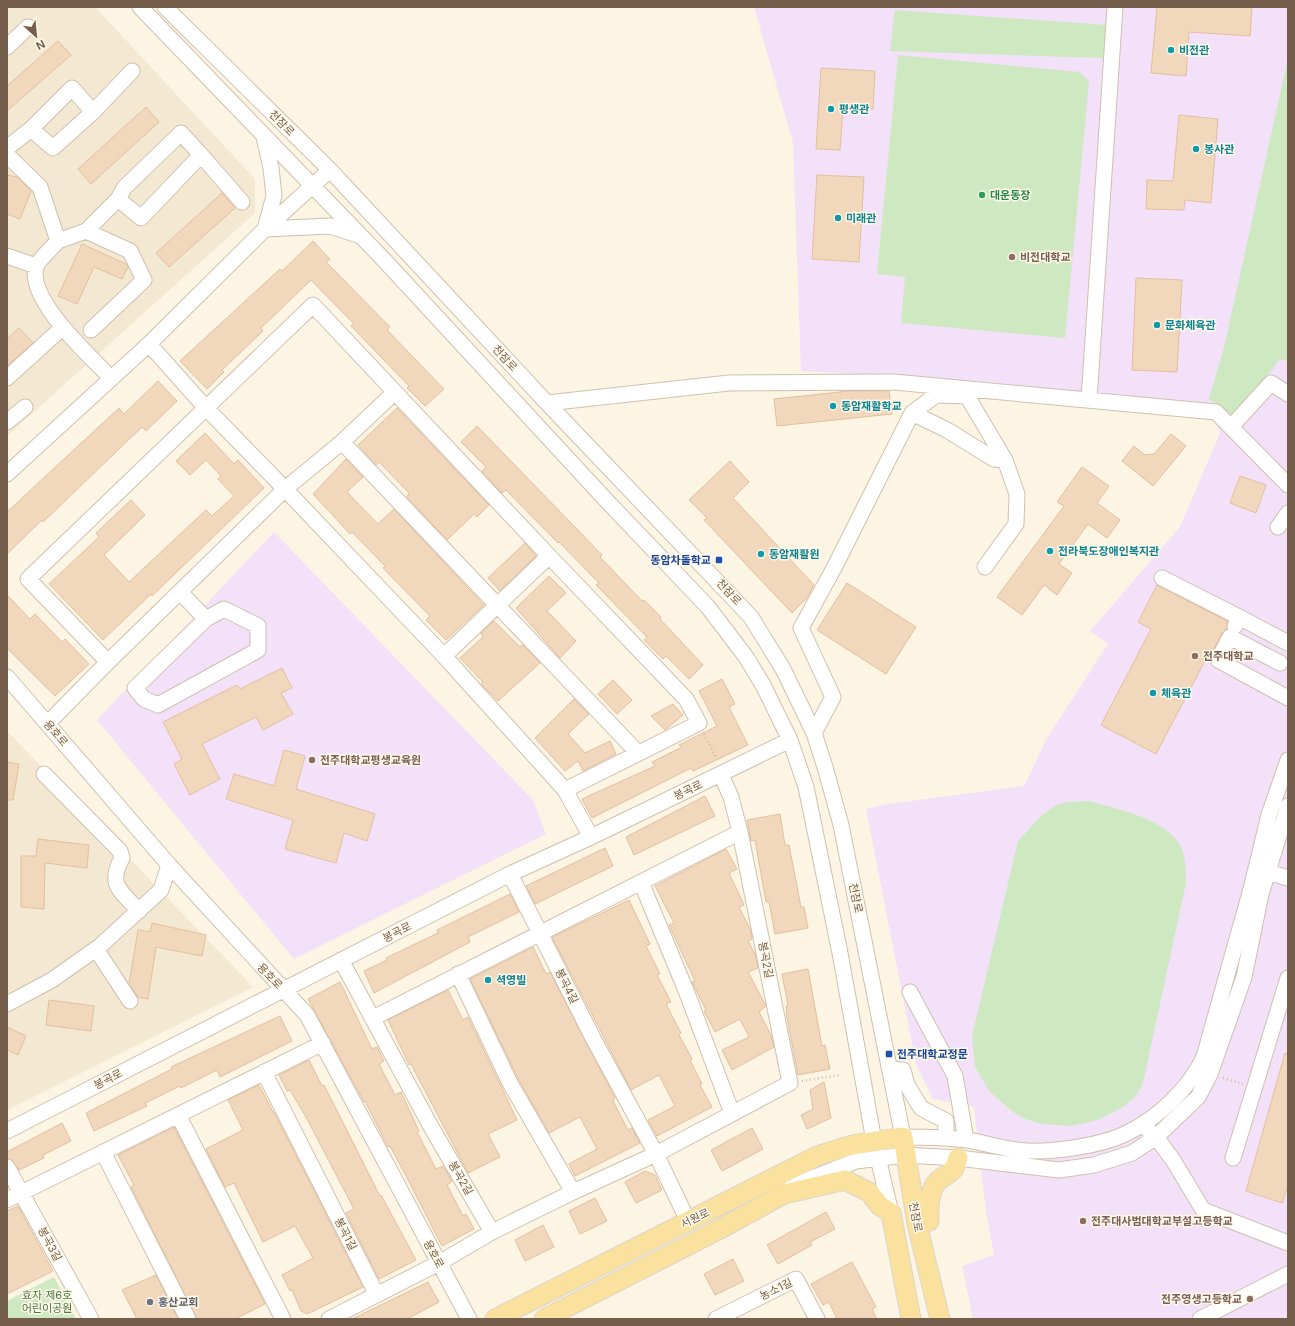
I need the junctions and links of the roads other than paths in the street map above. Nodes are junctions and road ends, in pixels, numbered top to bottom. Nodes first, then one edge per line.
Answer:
1 (140, 7) edge
2 (164, 7) edge
3 (1116, 7) edge
4 (28, 27) dead end
5 (7, 47) edge
6 (132, 71) dead end
7 (93, 112) junction
8 (31, 129) junction
9 (264, 136) junction
10 (7, 148) edge
11 (7, 155) edge
12 (201, 155) junction
13 (330, 170) junction
14 (313, 186) junction
15 (118, 199) junction
16 (242, 202) dead end
17 (265, 229) junction
18 (86, 231) junction
19 (360, 235) junction
20 (58, 241) junction
21 (7, 256) edge
22 (36, 266) junction
23 (62, 328) junction
24 (91, 330) dead end
25 (149, 344) junction
26 (7, 378) edge
27 (111, 378) junction
28 (394, 392) junction
29 (962, 392) junction
30 (1089, 393) junction
31 (1288, 394) edge
32 (547, 403) junction
33 (25, 406) dead end
34 (206, 408) junction
35 (912, 413) junction
36 (7, 422) edge
37 (1231, 427) junction
38 (342, 442) junction
39 (1005, 460) junction
40 (7, 474) edge
41 (1288, 485) edge
42 (285, 489) junction
43 (1288, 513) edge
44 (1278, 527) dead end
45 (549, 556) junction
46 (985, 567) dead end
47 (1162, 578) dead end
48 (180, 592) junction
49 (497, 605) junction
50 (1239, 617) junction
51 (206, 619) junction
52 (1230, 637) junction
53 (1288, 643) edge
54 (444, 656) junction
55 (108, 662) junction
56 (1280, 663) dead end
57 (7, 678) edge
58 (1288, 698) edge
59 (48, 723) junction
60 (814, 733) junction
61 (790, 740) junction
62 (638, 753) junction
63 (1288, 760) edge
64 (44, 774) dead end
65 (721, 775) junction
66 (565, 790) junction
67 (1288, 806) edge
68 (740, 832) junction
69 (591, 837) junction
70 (169, 865) junction
71 (1262, 870) junction
72 (510, 874) junction
73 (1288, 878) edge
74 (641, 882) junction
75 (139, 911) junction
76 (540, 932) junction
77 (96, 950) junction
78 (341, 960) junction
79 (458, 974) junction
80 (1288, 978) edge
81 (284, 990) junction
82 (910, 992) dead end
83 (130, 1001) dead end
84 (7, 1004) edge
85 (373, 1018) junction
86 (323, 1043) junction
87 (890, 1069) junction
88 (264, 1072) junction
89 (732, 1113) junction
90 (178, 1115) junction
91 (1143, 1124) junction
92 (7, 1131) edge
93 (1156, 1137) junction
94 (946, 1138) junction
95 (966, 1140) junction
96 (904, 1146) junction
97 (876, 1149) junction
98 (103, 1152) junction
99 (656, 1154) junction
100 (958, 1158) junction
101 (1233, 1158) dead end
102 (7, 1167) edge
103 (22, 1192) junction
104 (573, 1192) junction
105 (784, 1194) junction
106 (7, 1200) edge
107 (891, 1213) junction
108 (688, 1221) junction
109 (917, 1224) junction
110 (492, 1232) junction
111 (1288, 1243) edge
112 (439, 1263) junction
113 (1288, 1274) edge
114 (376, 1295) junction
115 (90, 1319) edge
116 (188, 1319) edge
117 (283, 1319) edge
118 (329, 1319) edge
119 (469, 1319) edge
120 (495, 1319) edge
121 (544, 1319) edge
122 (716, 1319) edge
123 (817, 1319) edge
124 (911, 1319) edge
125 (940, 1319) edge
126 (1200, 1319) edge

1 - 9 street, 천잠로
2 - 13 street, 천잠로
3 - 30 street
4 - 5 street
6 - 7 street
7 - 8 street
7 - 8 street
8 - 10 street
9 - 14 street, 천잠로
9 - 17 street
11 - 20 street
12 - 15 street
12 - 15 street
12 - 16 street
13 - 14 street
13 - 32 street, 천잠로
14 - 17 street
14 - 19 street, 천잠로
15 - 18 street
17 - 19 street
17 - 25 street
18 - 20 street
18 - 24 street
19 - 61 street, 천잠로
20 - 22 street
21 - 22 street
22 - 23 street
23 - 26 street
23 - 27 street
25 - 27 street
25 - 34 street
27 - 40 street
28 - 34 street
28 - 38 street
28 - 45 street
29 - 30 street
29 - 32 street
29 - 35 street
29 - 39 street
30 - 37 street
31 - 37 street
32 - 60 street, 천잠로
33 - 36 street
34 - 42 street
34 - 55 street
35 - 39 street
35 - 60 street
37 - 41 street
38 - 42 street
38 - 49 street
39 - 46 street
42 - 48 street
42 - 54 street
43 - 44 street
45 - 49 street
45 - 62 street
47 - 50 street
48 - 51 street
48 - 55 street
49 - 54 street
49 - 62 street
50 - 52 street
50 - 53 street
51 - 51 street
52 - 56 street
52 - 58 street
54 - 66 street
55 - 59 street
57 - 59 street, 용호로
59 - 70 street, 용호로
60 - 87 street, 천잠로
61 - 65 street, 봉곡로
61 - 97 street, 천잠로
62 - 66 street
63 - 71 street
64 - 75 street
65 - 68 street, 봉곡2길
65 - 69 street, 봉곡로
66 - 69 street
67 - 71 street
68 - 74 street
68 - 89 street, 봉곡2길
69 - 72 street, 봉곡로
70 - 75 street
70 - 81 street, 용호로
71 - 73 street
71 - 91 street
71 - 93 street
72 - 76 street, 봉곡4길
72 - 78 street, 봉곡로
74 - 76 street
74 - 89 street
75 - 77 street
76 - 79 street
76 - 99 street, 봉곡4길
77 - 83 street
77 - 84 street
78 - 81 street, 봉곡로
78 - 85 street
79 - 85 street
79 - 104 street
80 - 101 street
81 - 86 street, 용호로
81 - 92 street, 봉곡로
82 - 95 street
85 - 110 street, 봉곡2길
86 - 88 street
86 - 112 street, 용호로
87 - 94 street
87 - 96 street, 천잠로
88 - 90 street
88 - 114 street, 봉곡1길
89 - 99 street
90 - 98 street
90 - 117 street
91 - 93 street
91 - 95 street
93 - 100 street
93 - 111 street
94 - 95 street
94 - 96 street
96 - 97 main road, 서원로
96 - 100 street
96 - 109 main road, 천잠로
97 - 105 street, 서원로
97 - 107 street, 천잠로
97 - 108 main road, 서원로
98 - 103 street
98 - 116 street
99 - 104 street
99 - 108 street
100 - 109 main road
102 - 103 street, 봉곡3길
103 - 106 street
103 - 115 street, 봉곡3길
104 - 110 street
105 - 107 main road
105 - 121 main road, 서원로
107 - 124 main road, 천잠로
108 - 120 main road, 서원로
109 - 125 main road, 천잠로
110 - 112 street
112 - 114 street
112 - 119 street, 용호로
113 - 126 street
114 - 118 street
122 - 123 street, 농소1길

